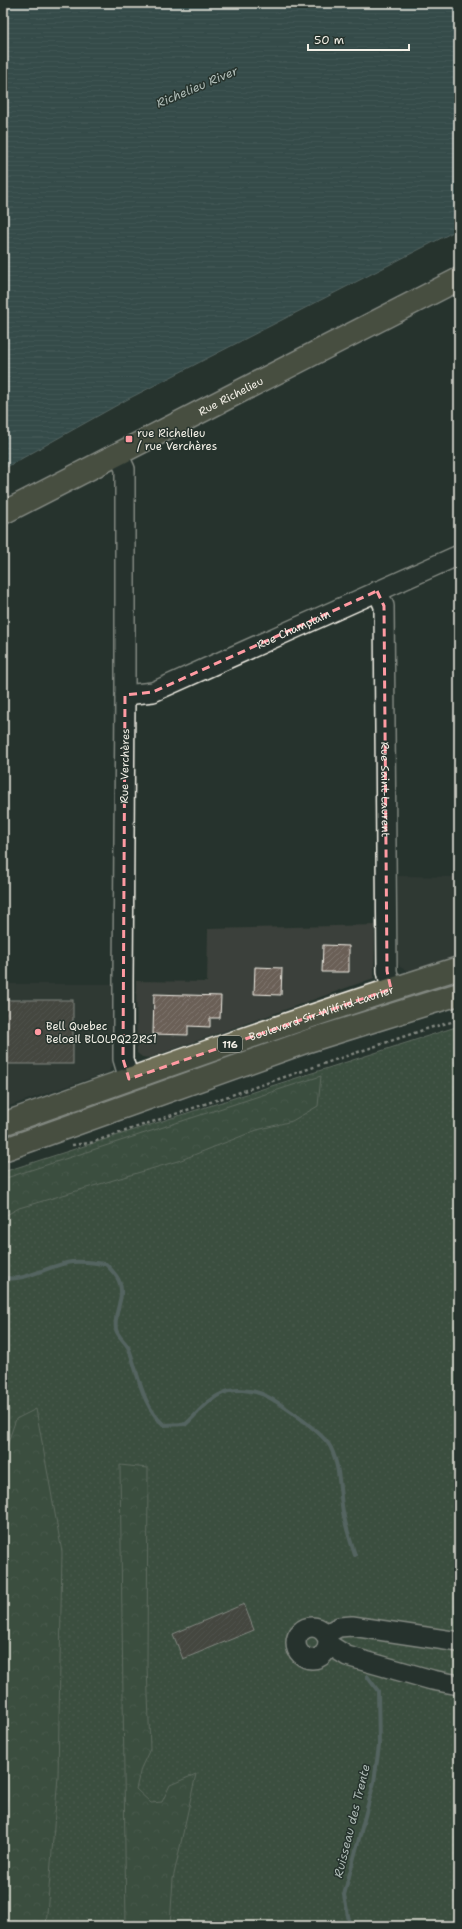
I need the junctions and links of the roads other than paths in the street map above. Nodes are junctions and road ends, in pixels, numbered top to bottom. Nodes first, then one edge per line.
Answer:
1 (459, 279) edge
2 (118, 454) junction
3 (3, 513) edge
4 (459, 555) edge
5 (377, 591) junction
6 (126, 695) junction
7 (459, 968) edge
8 (391, 989) junction
9 (459, 994) edge
10 (129, 1079) junction
11 (3, 1124) edge
12 (3, 1150) edge
13 (459, 1642) edge
14 (459, 1685) edge

1 - 2 main road, Rue Richelieu
2 - 3 main road, Rue Richelieu
2 - 6 street, Rue Verchères
4 - 5 street, Rue Champlain
5 - 6 street, Rue Champlain
5 - 8 street, Rue Saint-Laurent
6 - 10 street, Rue Verchères
7 - 8 main road, Boulevard Sir-Wilfrid-Laurier / 116
8 - 10 main road, Boulevard Sir-Wilfrid-Laurier / 116
9 - 12 main road, Boulevard Sir-Wilfrid-Laurier / 116
10 - 11 main road, Boulevard Sir-Wilfrid-Laurier / 116
13 - 14 street

